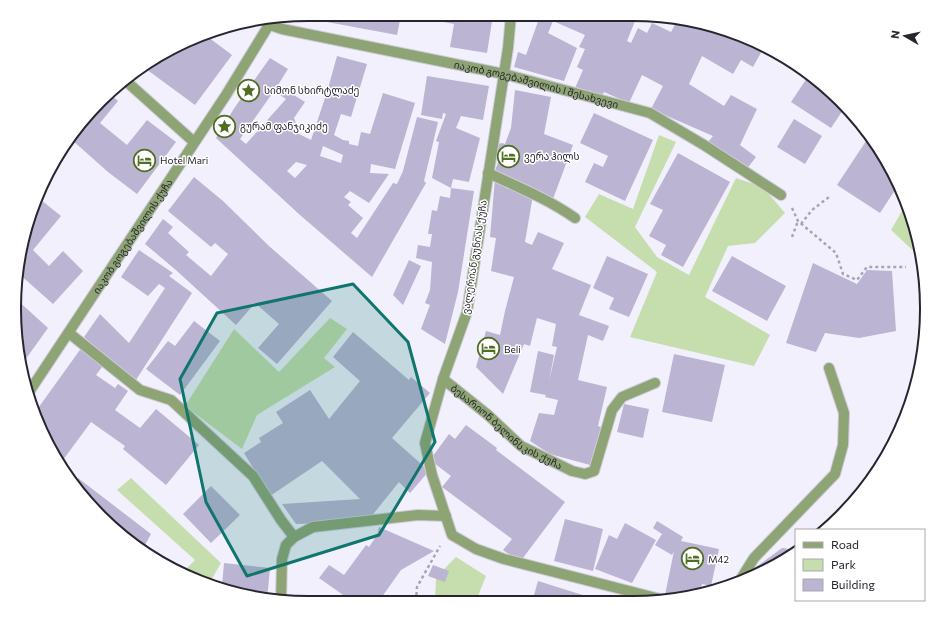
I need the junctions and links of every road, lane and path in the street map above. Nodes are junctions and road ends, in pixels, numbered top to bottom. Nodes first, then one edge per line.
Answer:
1 (511, 21) edge
2 (271, 23) edge
3 (504, 74) junction
4 (129, 84) edge
5 (194, 142) junction
6 (488, 173) junction
7 (782, 195) joint
8 (829, 197) dead end
9 (575, 218) dead end
10 (798, 221) junction
11 (801, 224) junction
12 (792, 237) dead end
13 (906, 267) dead end
14 (69, 333) junction
15 (829, 368) dead end
16 (443, 379) junction
17 (655, 383) dead end
18 (32, 387) edge
19 (446, 516) junction
20 (294, 537) junction
21 (744, 573) edge
22 (282, 595) edge
23 (646, 595) edge
24 (416, 596) edge

1 - 3 street, ვალერიან გუნიას ქუჩა
2 - 3 street, იაკობ გოგებაშვილის I შესახვევი
2 - 5 street, იაკობ გოგებაშვილის ქუჩა
3 - 6 street, ვალერიან გუნიას ქუჩა
3 - 7 street, იაკობ გოგებაშვილის I შესახვევი
4 - 5 street
5 - 14 street, იაკობ გოგებაშვილის ქუჩა
6 - 9 street
6 - 16 street, ვალერიან გუნიას ქუჩა
7 - 10 path
8 - 11 path
10 - 11 path
10 - 12 path
11 - 13 path
14 - 18 street, იაკობ გოგებაშვილის ქუჩა
14 - 20 street
15 - 21 street
16 - 17 street, ბესარიონ ბელინსკის ქუჩა
16 - 19 street, ვალერიან გუნიას ქუჩა
19 - 20 street
19 - 23 street, ვალერიან გუნიას ქუჩა
19 - 24 path
20 - 22 street

